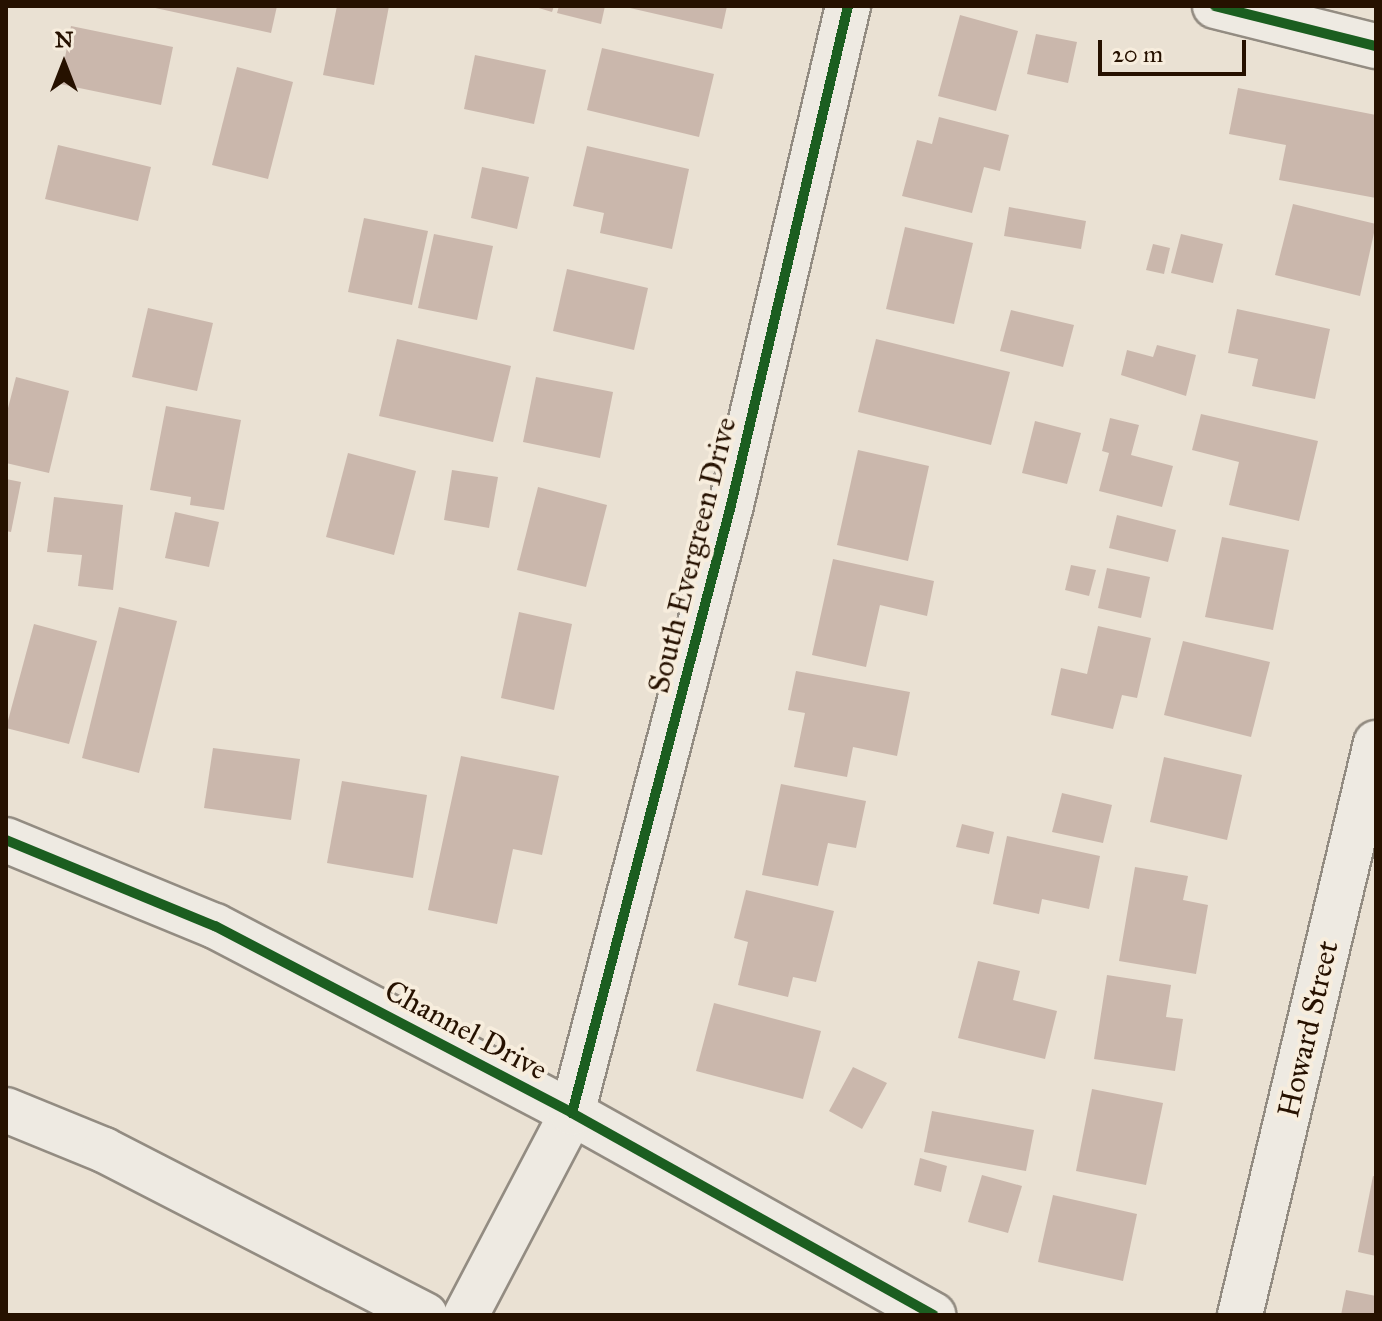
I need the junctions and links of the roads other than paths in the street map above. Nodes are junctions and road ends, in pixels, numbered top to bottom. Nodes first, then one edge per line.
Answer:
1 (848, 6) edge
2 (1215, 6) edge
3 (1376, 46) edge
4 (1376, 743) edge
5 (6, 840) edge
6 (6, 1110) edge
7 (572, 1113) junction
8 (425, 1315) edge
9 (466, 1315) edge
10 (933, 1315) edge
11 (1240, 1315) edge

1 - 7 street, South Evergreen Drive
2 - 3 street
4 - 11 street, Howard Street
5 - 7 street, Channel Drive
6 - 8 street
7 - 9 street, South Evergreen Drive
7 - 10 street, Channel Drive

